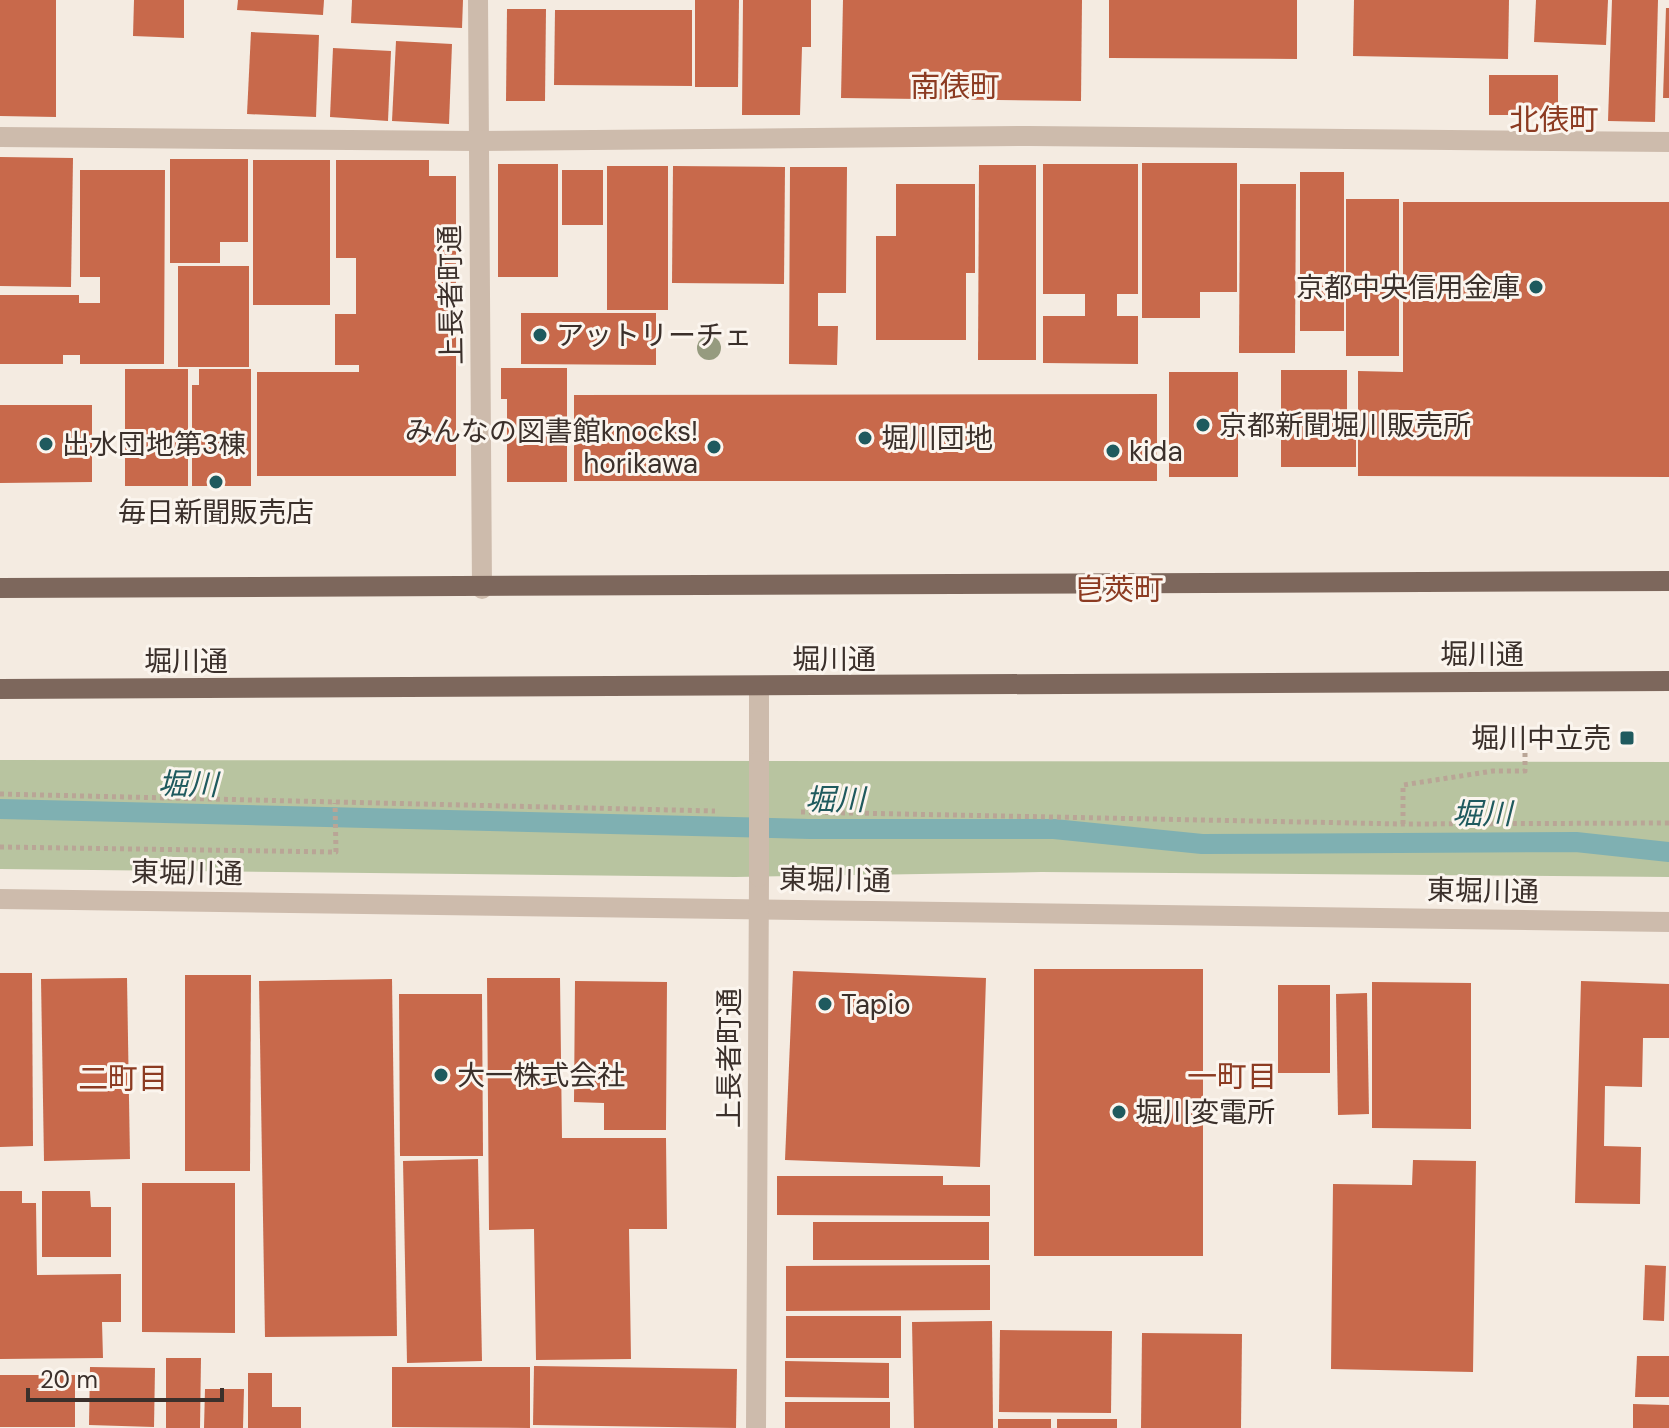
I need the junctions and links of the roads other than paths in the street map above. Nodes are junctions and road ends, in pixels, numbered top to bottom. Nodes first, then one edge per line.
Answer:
1 (478, 0) edge
2 (0, 137) edge
3 (477, 141) junction
4 (1669, 142) edge
5 (1669, 581) edge
6 (0, 588) edge
7 (482, 589) junction
8 (1669, 681) edge
9 (759, 688) junction
10 (0, 689) edge
11 (0, 899) edge
12 (759, 907) junction
13 (1669, 922) edge
14 (756, 1428) edge

1 - 3 street, 上長者町通
2 - 3 street
3 - 4 street
3 - 7 street, 上長者町通
5 - 7 main road
6 - 7 main road
8 - 9 main road, 堀川通
9 - 10 main road, 堀川通
9 - 12 street, 上長者町通, bridge
11 - 12 street, 東堀川通
12 - 13 street, 東堀川通
12 - 14 street, 上長者町通

